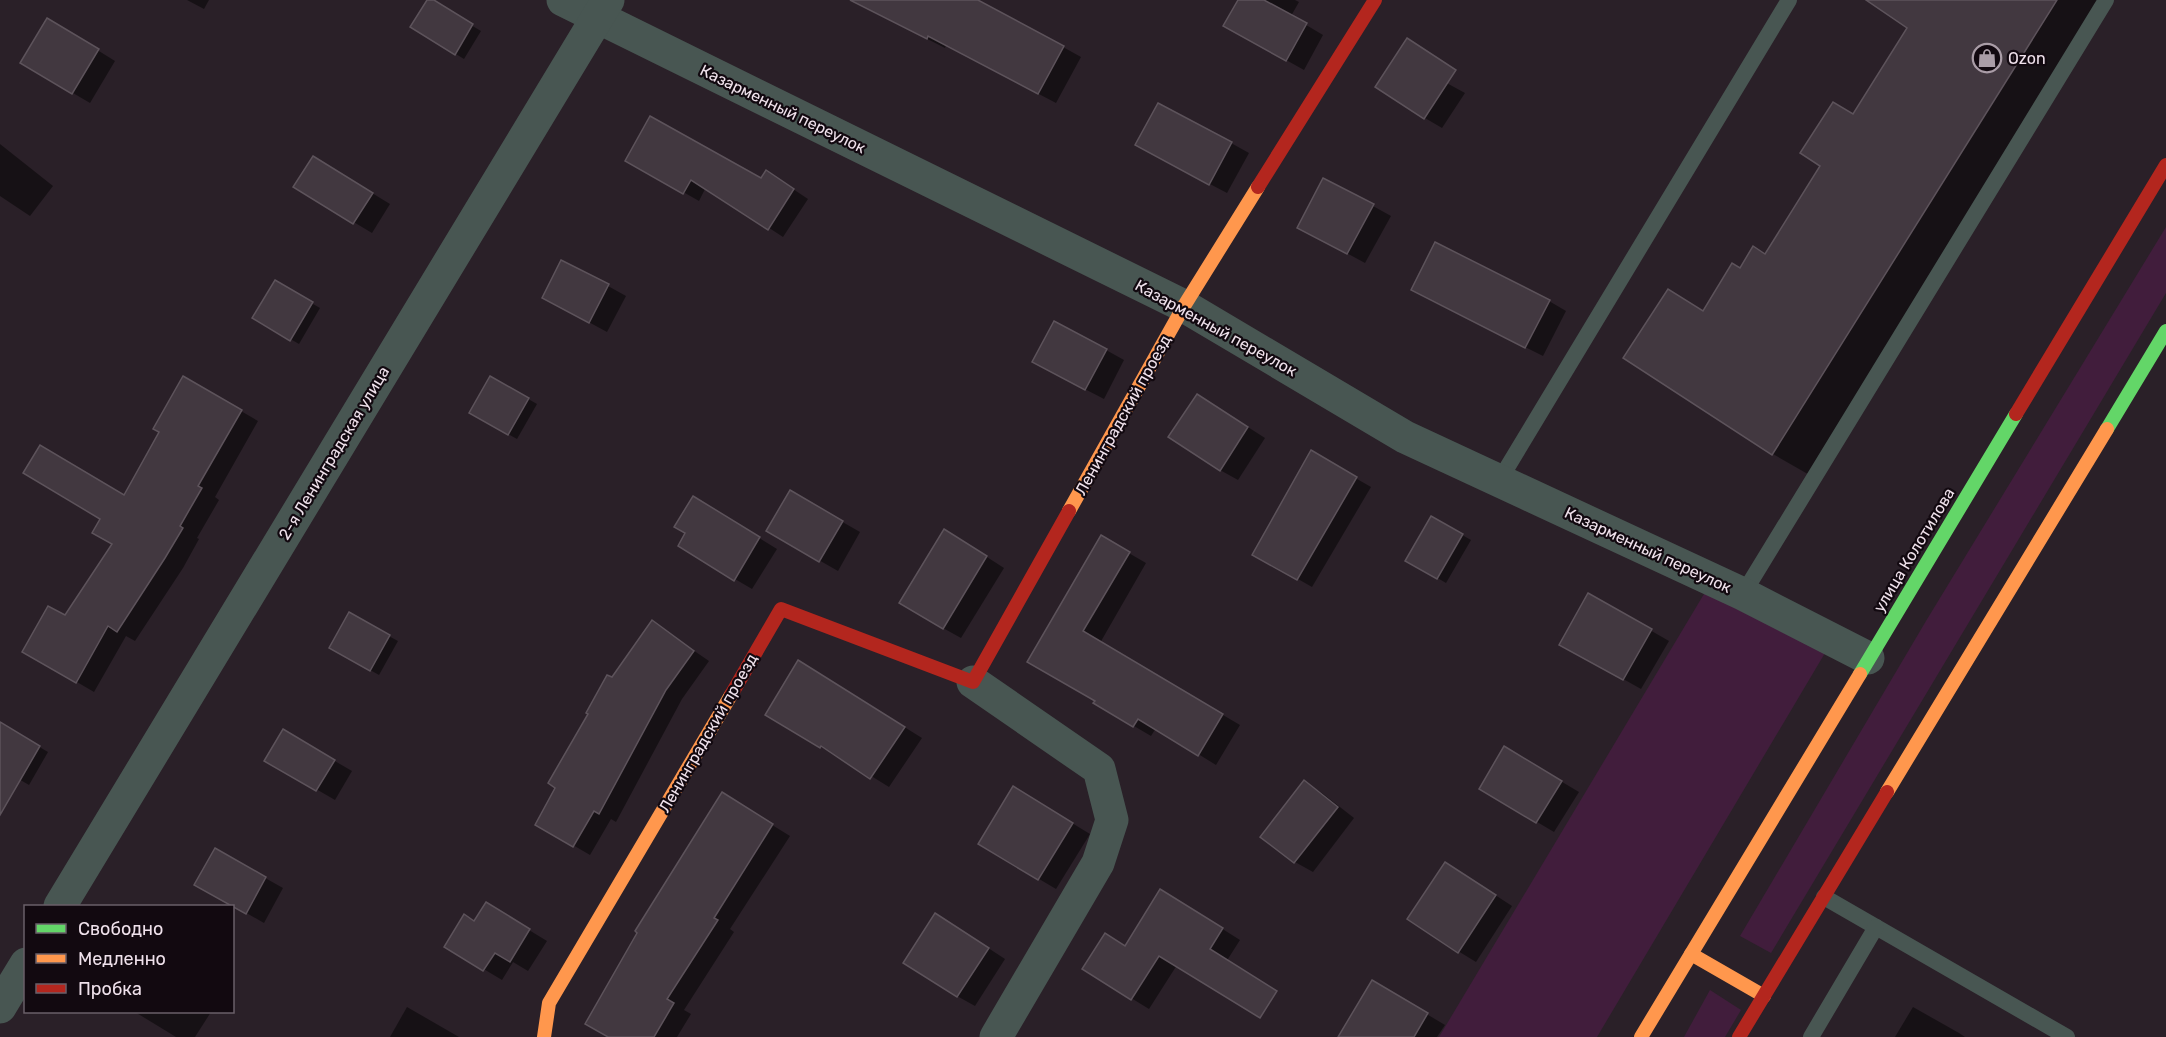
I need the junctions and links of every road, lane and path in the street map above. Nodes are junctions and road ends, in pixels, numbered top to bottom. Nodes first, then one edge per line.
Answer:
1 (563, 0) edge
2 (1376, 0) edge
3 (1789, 0) edge
4 (2106, 0) edge
5 (603, 9) edge
6 (2166, 165) edge
7 (1184, 306) junction
8 (2166, 331) edge
9 (1499, 481) junction
10 (1743, 594) junction
11 (1868, 658) junction
12 (973, 682) junction
13 (1824, 897) junction
14 (61, 905) edge
15 (1876, 927) junction
16 (1691, 954) junction
17 (24, 967) edge
18 (1764, 996) junction
19 (0, 1006) edge
20 (544, 1037) edge
21 (996, 1037) edge
22 (1641, 1037) edge
23 (1739, 1037) edge
24 (1811, 1037) edge
25 (2067, 1037) edge

1 - 5 street, Казарменный переулок
2 - 7 main road, Ленинградский проезд
3 - 9 lane
4 - 10 lane
5 - 7 street, Казарменный переулок
5 - 14 street, 2-я Ленинградская улица
6 - 11 main road, улица Колотилова
7 - 9 street, Казарменный переулок
7 - 12 main road, Ленинградский проезд
8 - 13 main road
9 - 10 street, Казарменный переулок
10 - 11 street, Казарменный переулок
11 - 16 main road, улица Колотилова
12 - 20 main road, Ленинградский проезд
12 - 21 street, Ленинградский проезд
13 - 15 lane
13 - 18 main road
15 - 24 lane
15 - 25 lane
16 - 18 main road
16 - 22 main road, улица Колотилова
17 - 19 street
18 - 23 main road

